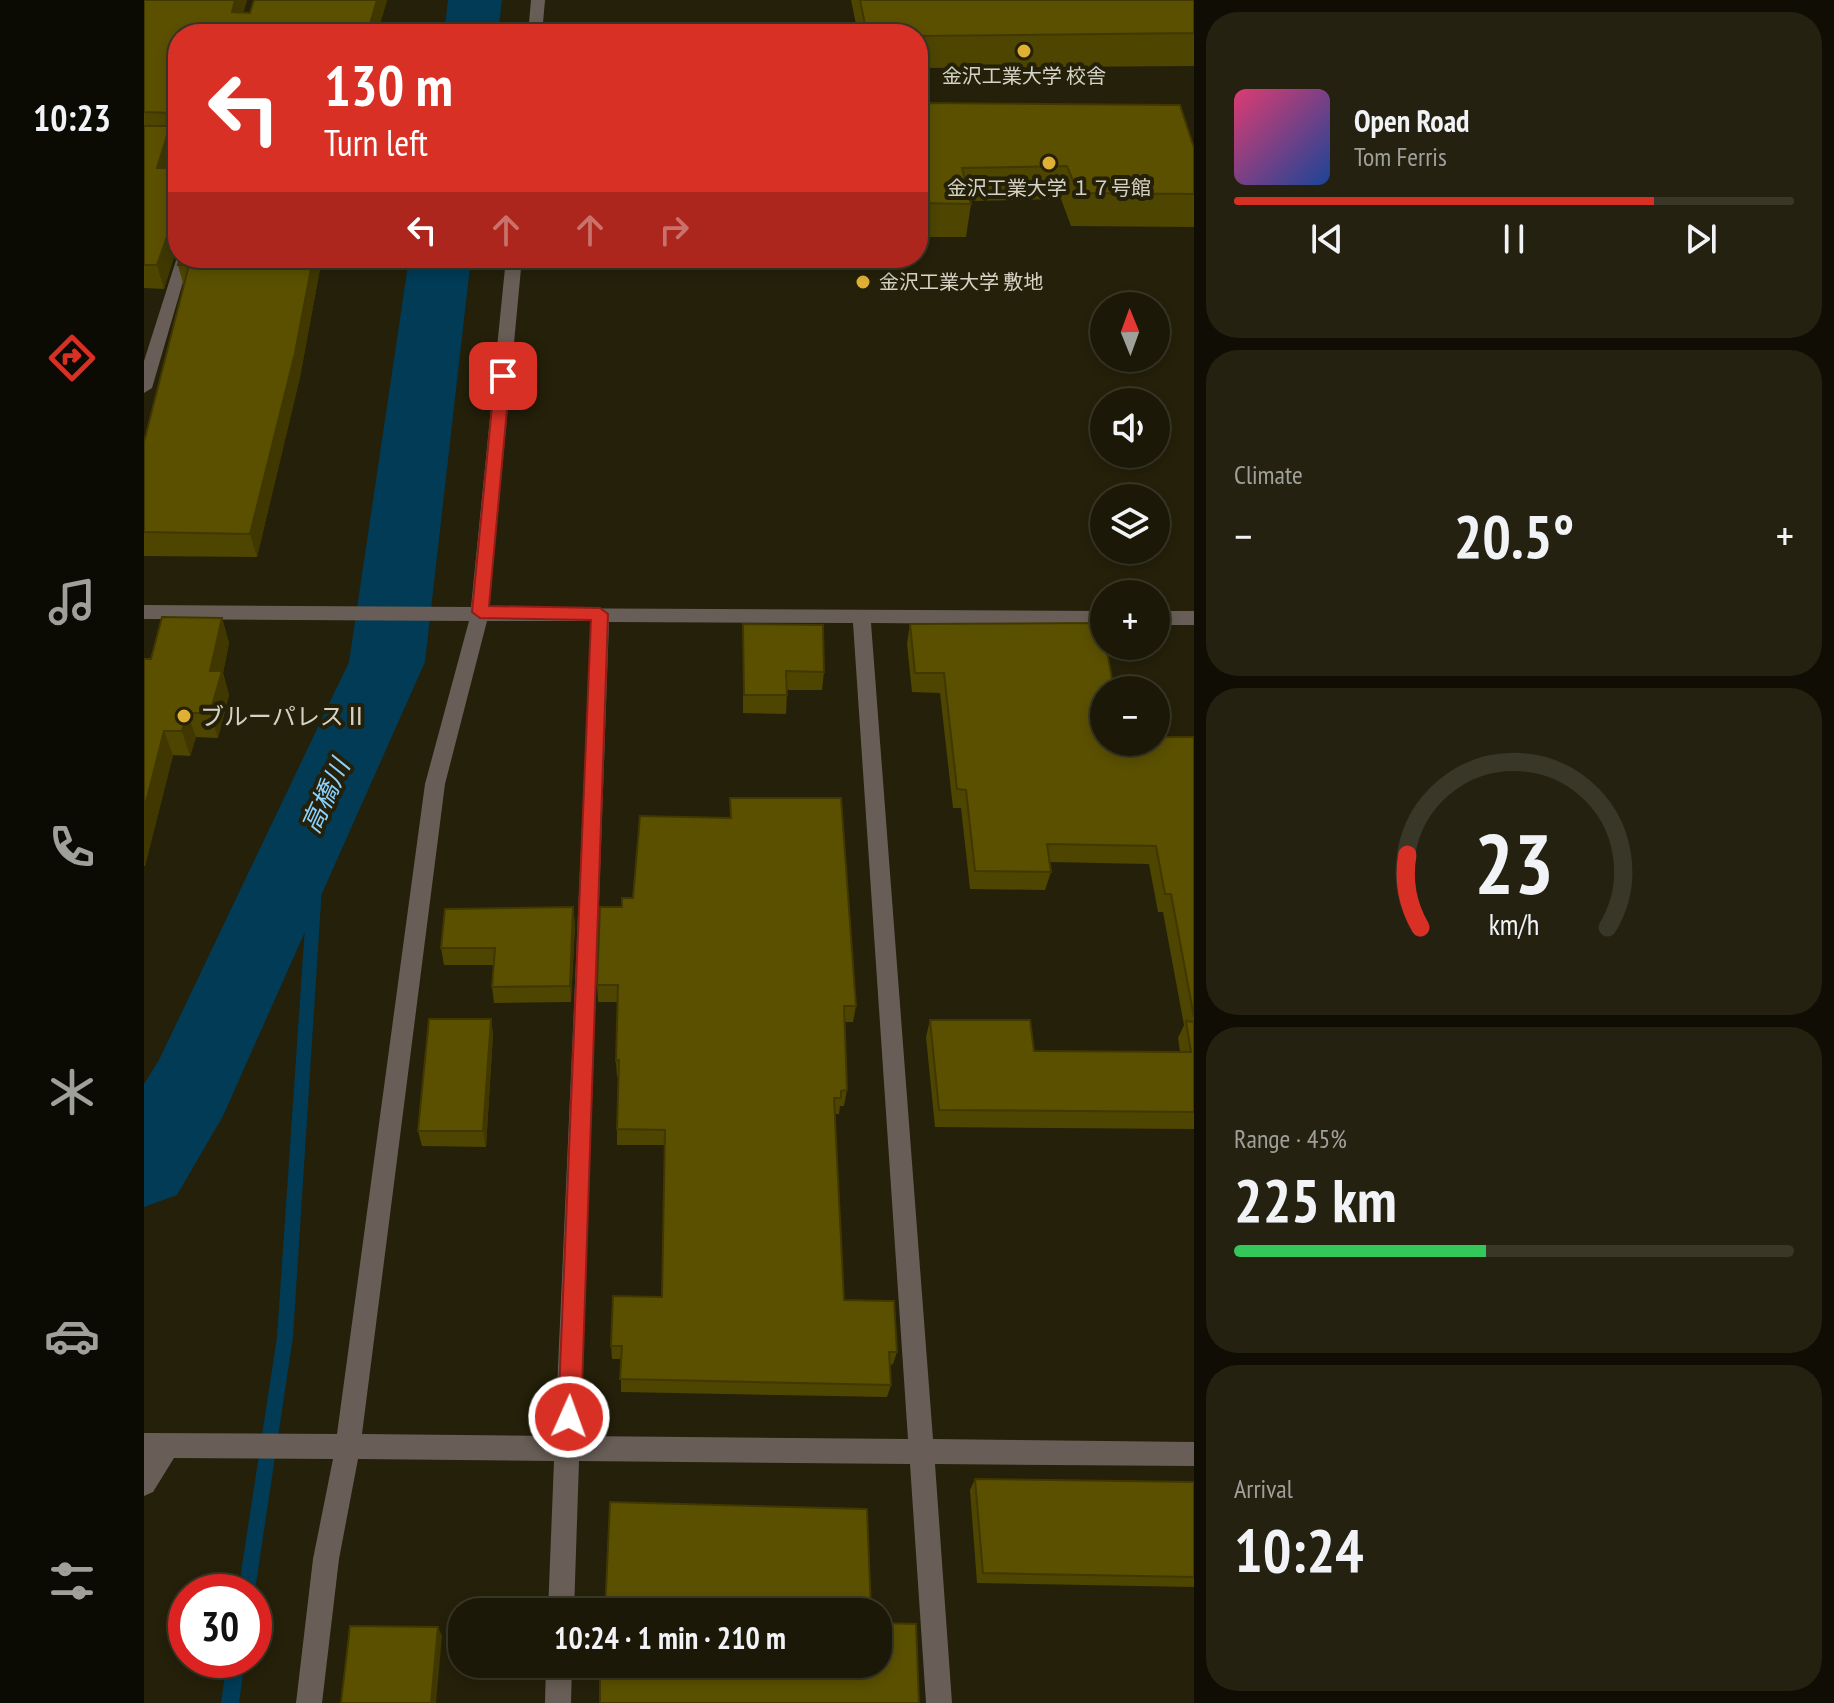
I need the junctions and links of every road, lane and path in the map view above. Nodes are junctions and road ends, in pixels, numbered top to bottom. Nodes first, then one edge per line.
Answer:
1 (538, 0) edge
2 (536, 24) edge
3 (144, 143) edge
4 (168, 143) edge
5 (179, 268) edge
6 (513, 268) edge
7 (144, 388) edge
8 (144, 612) edge
9 (470, 613) junction
10 (600, 614) junction
11 (862, 617) junction
12 (1090, 618) edge
13 (1170, 618) edge
14 (1194, 618) edge
15 (156, 1445) edge
16 (348, 1447) junction
17 (568, 1448) junction
18 (923, 1452) junction
19 (1194, 1454) edge
20 (144, 1483) edge
21 (562, 1598) edge
22 (559, 1678) edge
23 (309, 1703) edge
24 (558, 1703) edge
25 (939, 1703) edge

1 - 2 street
3 - 4 street
5 - 7 street
6 - 9 street
8 - 9 street
9 - 10 street
9 - 16 street
10 - 11 street
10 - 17 street
11 - 12 street
11 - 18 street
13 - 14 street
15 - 16 street
15 - 20 street
16 - 17 street
16 - 23 street
17 - 18 street
17 - 21 street
18 - 19 street
18 - 25 street
22 - 24 street

